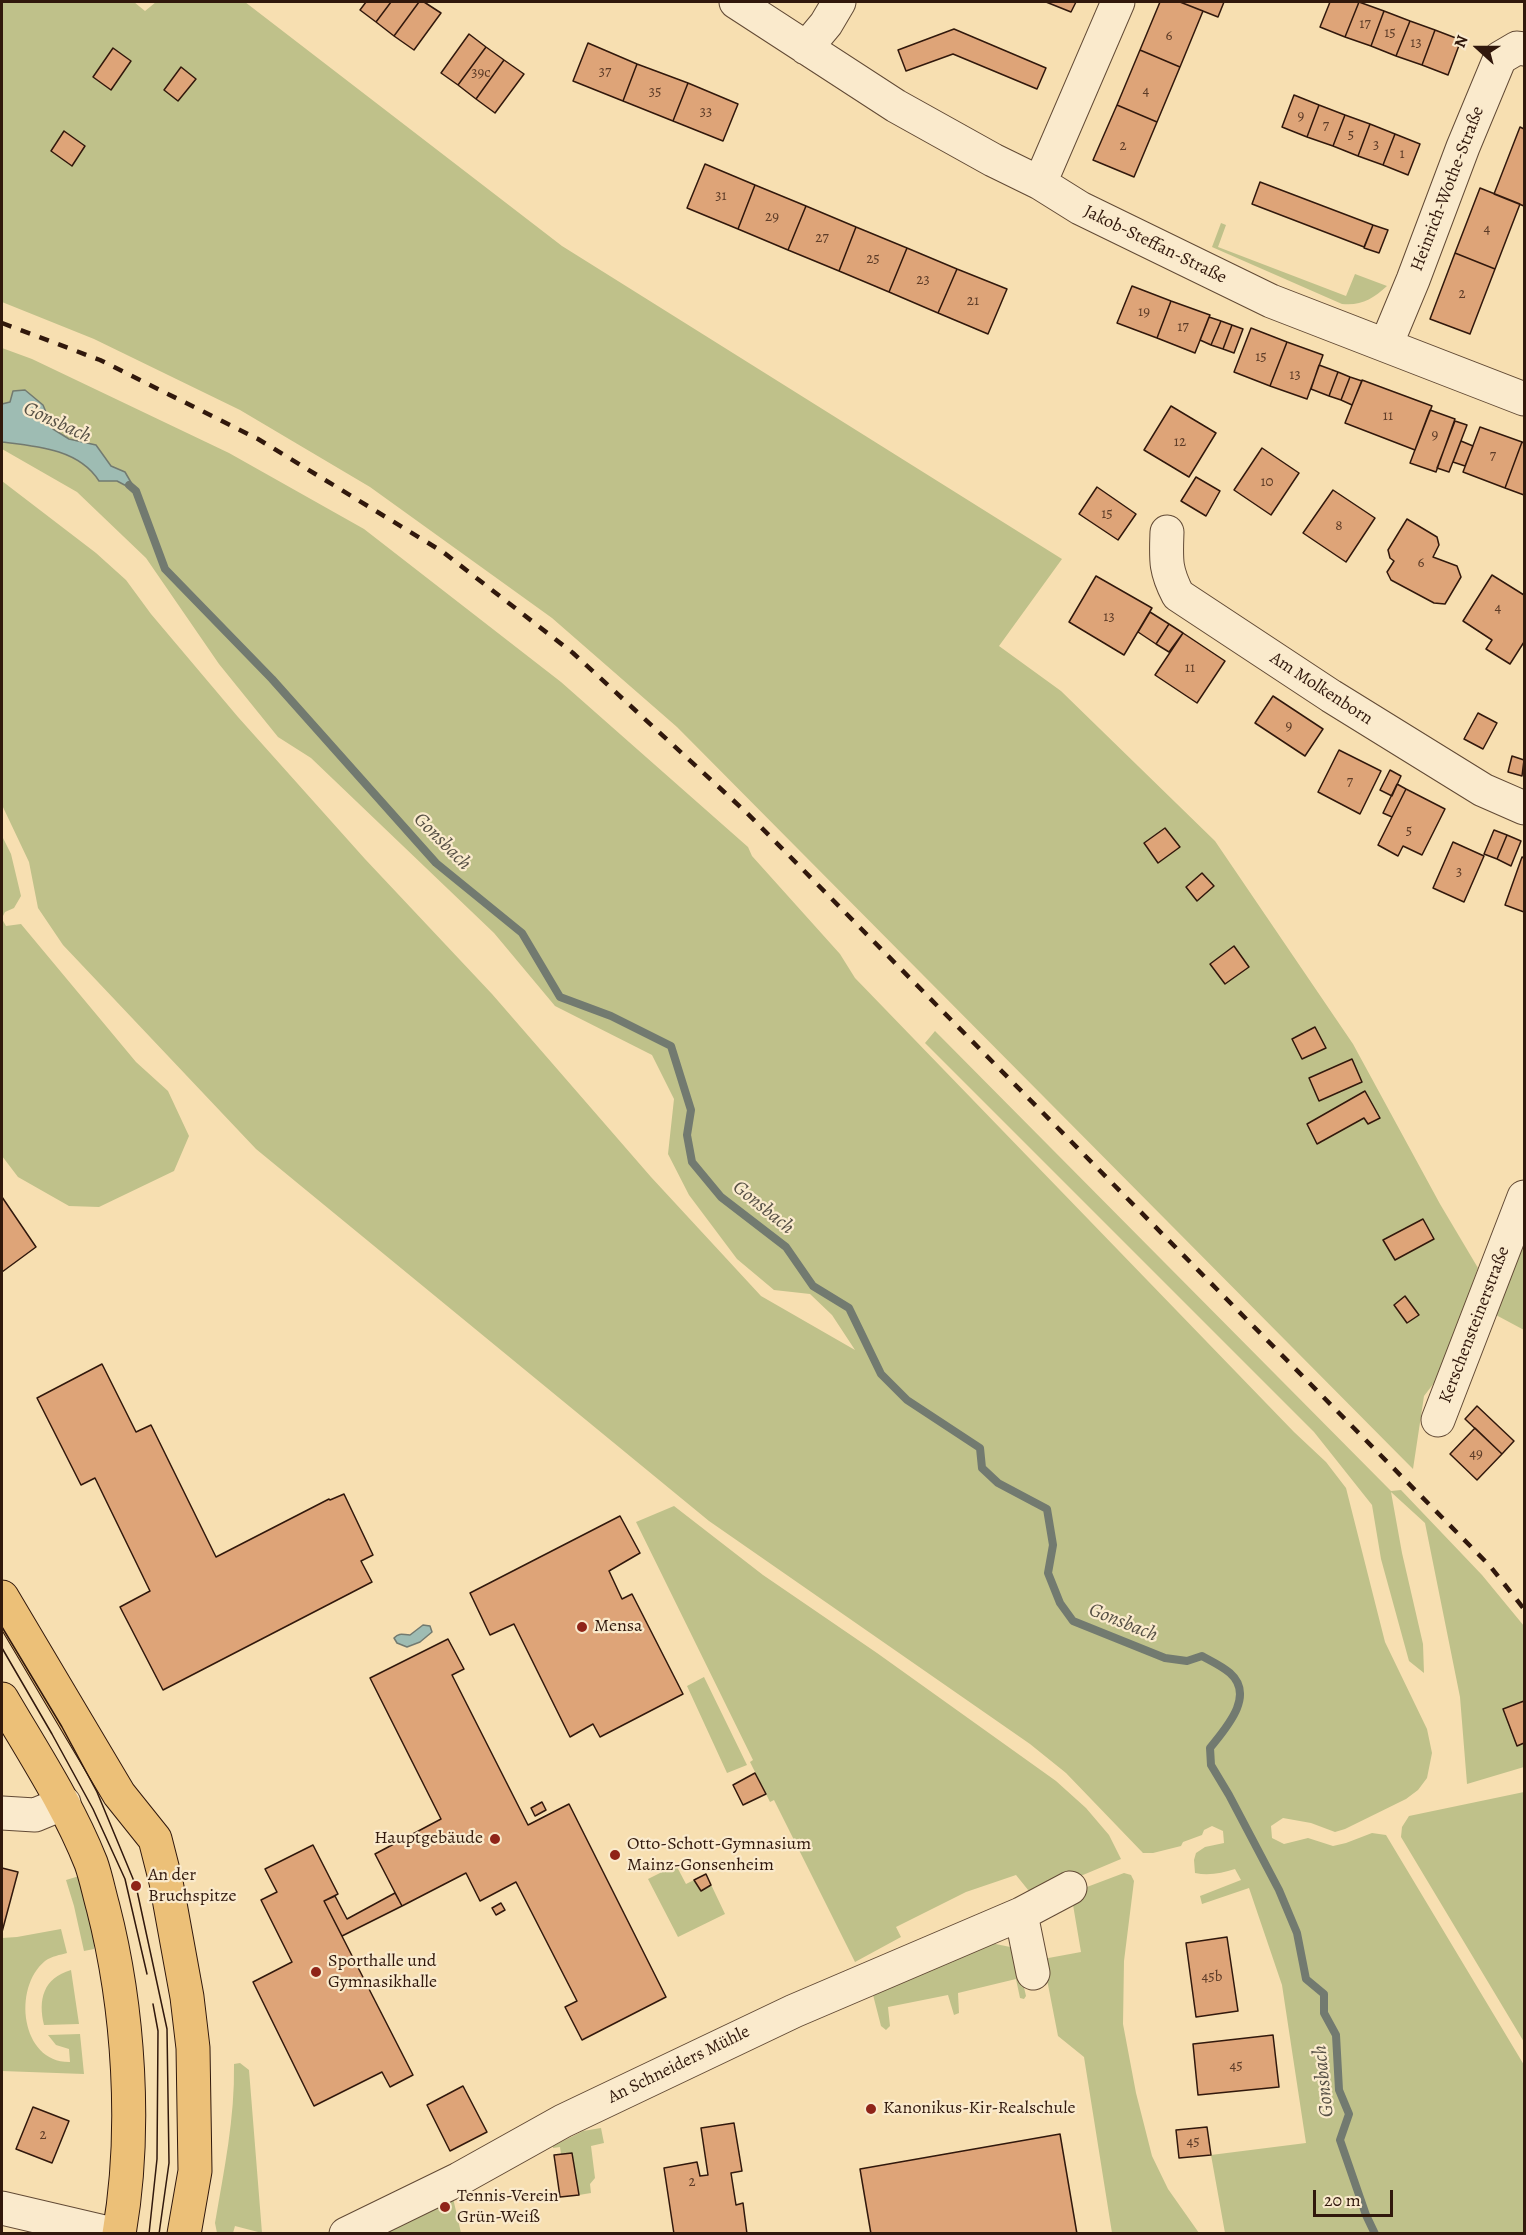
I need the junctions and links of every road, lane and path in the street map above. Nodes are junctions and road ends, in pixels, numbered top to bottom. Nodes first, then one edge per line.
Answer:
1 (736, 2) edge
2 (839, 2) edge
3 (1118, 2) edge
4 (806, 48) junction
5 (1524, 49) edge
6 (1040, 183) junction
7 (1386, 345) junction
8 (1524, 399) edge
9 (1167, 532) dead end
10 (1524, 808) edge
11 (1524, 1197) edge
12 (1438, 1420) dead end
13 (2, 1597) edge
14 (2, 1699) edge
15 (64, 1803) junction
16 (2, 1813) edge
17 (1070, 1888) dead end
18 (1021, 1914) junction
19 (1033, 1973) dead end
20 (2, 2208) edge
21 (113, 2234) edge
22 (119, 2234) edge
23 (184, 2234) edge
24 (346, 2234) edge

1 - 4 street, Jakob-Steffan-Straße
2 - 4 street
3 - 6 street
4 - 6 street, Jakob-Steffan-Straße
5 - 7 street, Heinrich-Wothe-Straße
6 - 7 street, Jakob-Steffan-Straße
7 - 8 street, Jakob-Steffan-Straße
9 - 10 street, Am Molkenborn
11 - 12 street, Kerschensteinerstraße
13 - 23 main road
14 - 15 main road
15 - 16 street
15 - 22 main road
17 - 18 street, An Schneiders Mühle
18 - 19 street
18 - 24 street, An Schneiders Mühle
20 - 21 street

